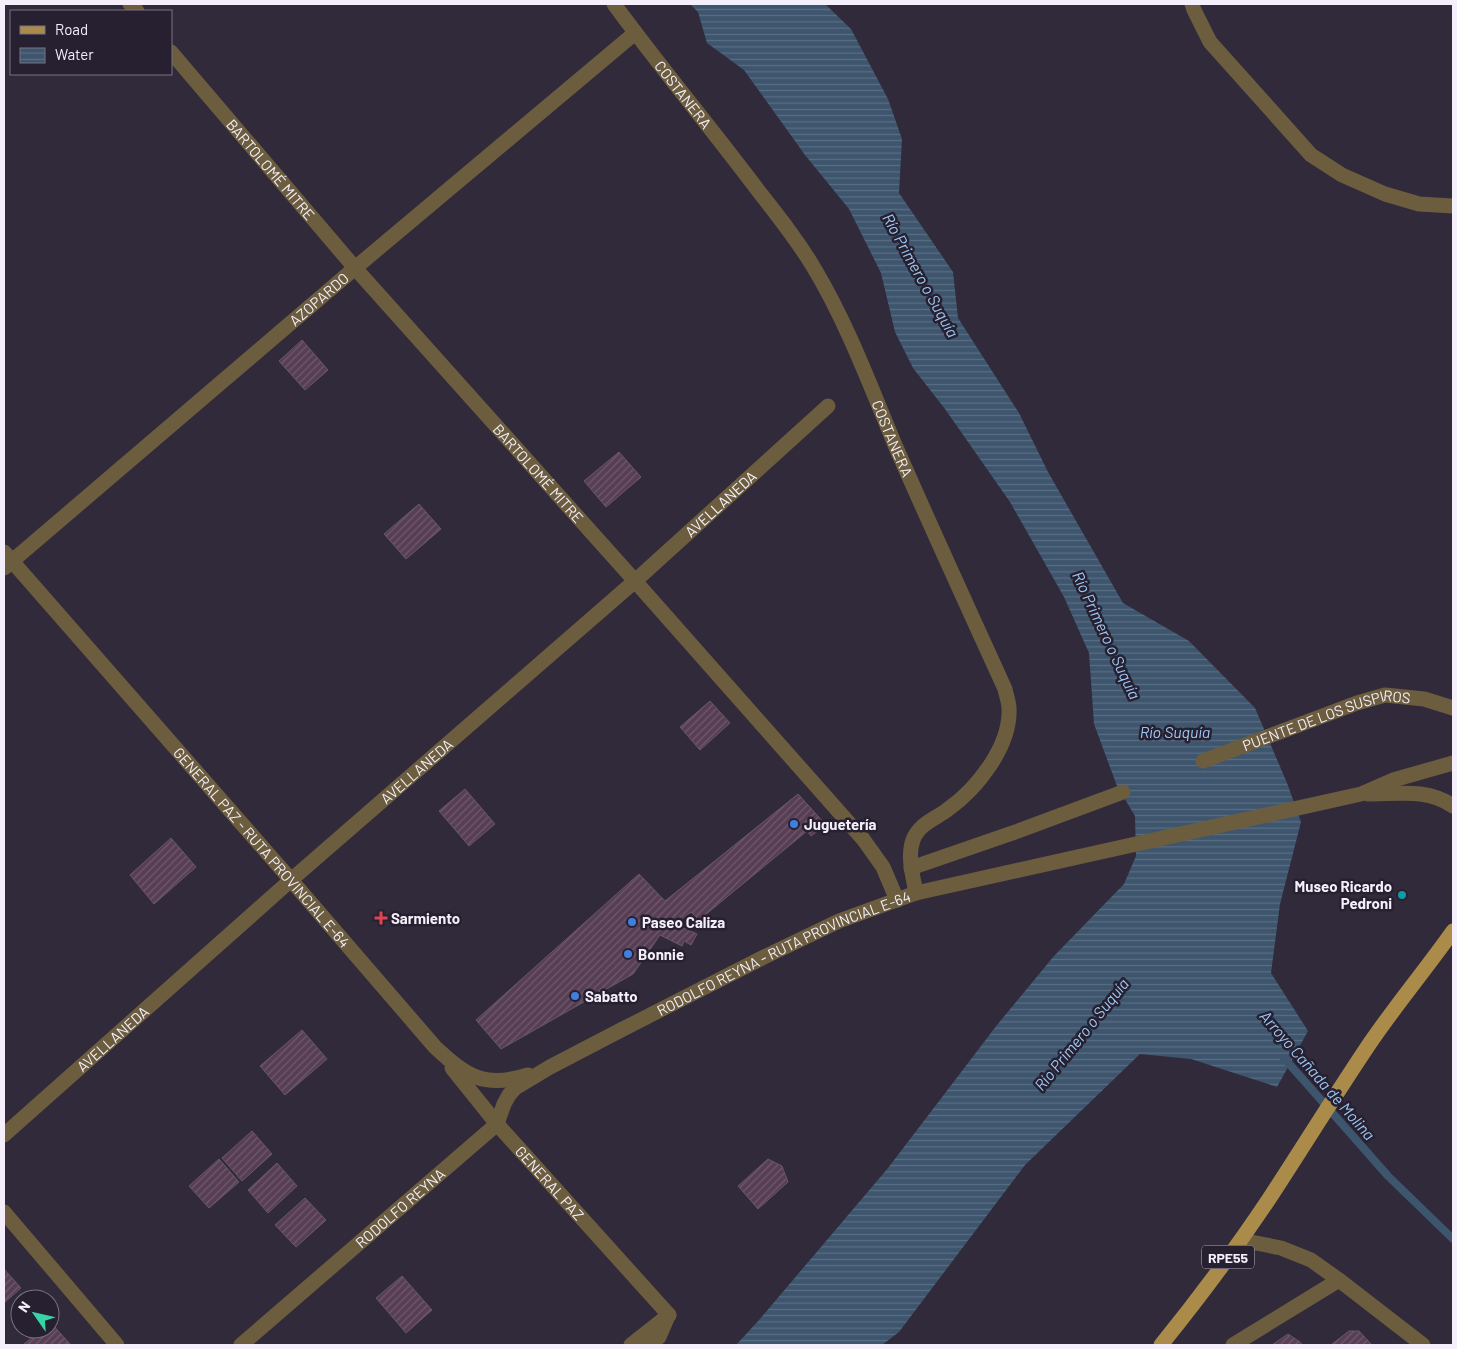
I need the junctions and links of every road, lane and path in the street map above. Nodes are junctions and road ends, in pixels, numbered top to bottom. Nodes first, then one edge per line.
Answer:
1 (614, 4) edge
2 (1192, 4) edge
3 (635, 32) junction
4 (172, 53) edge
5 (1453, 206) edge
6 (355, 268) junction
7 (828, 406) dead end
8 (6, 560) edge
9 (635, 581) junction
10 (1453, 708) edge
11 (1203, 762) dead end
12 (1453, 763) edge
13 (1123, 792) dead end
14 (1361, 794) junction
15 (1453, 806) edge
16 (911, 868) junction
17 (291, 880) junction
18 (916, 893) junction
19 (897, 900) junction
20 (1453, 931) edge
21 (1453, 945) edge
22 (1430, 963) junction
23 (435, 1047) junction
24 (550, 1067) junction
25 (497, 1124) junction
26 (4, 1135) edge
27 (4, 1212) edge
28 (1241, 1240) junction
29 (1339, 1280) junction
30 (669, 1315) junction
31 (116, 1345) edge
32 (241, 1345) edge
33 (631, 1345) edge
34 (648, 1345) edge
35 (1161, 1345) edge
36 (1233, 1345) edge
37 (1423, 1345) edge

1 - 3 street, COSTANERA
2 - 5 street
3 - 6 street, AZOPARDO
3 - 16 street, COSTANERA
4 - 6 street, BARTOLOMÉ MITRE
6 - 8 street, AZOPARDO
6 - 9 street, BARTOLOMÉ MITRE
7 - 9 street, AVELLANEDA
8 - 17 street, GENERAL PAZ - RUTA PROVINCIAL E-64
9 - 17 street, AVELLANEDA
9 - 19 street, BARTOLOMÉ MITRE
10 - 11 street, PUENTE DE LOS SUSPIROS
12 - 14 street
13 - 16 street
14 - 15 street
14 - 18 street, RODOLFO REYNA - RUTA PROVINCIAL E-64
16 - 18 street, COSTANERA
17 - 23 street, GENERAL PAZ - RUTA PROVINCIAL E-64
17 - 26 street, AVELLANEDA
18 - 19 street, RODOLFO REYNA - RUTA PROVINCIAL E-64
19 - 24 street, RODOLFO REYNA - RUTA PROVINCIAL E-64
20 - 22 main road, RPE55
21 - 22 main road, RPE55
22 - 28 main road, RPE55
23 - 24 street, GENERAL PAZ - RUTA PROVINCIAL E-64
23 - 25 street, GENERAL PAZ
24 - 25 street, RODOLFO REYNA
25 - 30 street, GENERAL PAZ
25 - 32 street, RODOLFO REYNA
27 - 31 street
28 - 29 street
28 - 35 main road, RPE55
29 - 36 street
29 - 37 street
30 - 33 street
30 - 34 street

